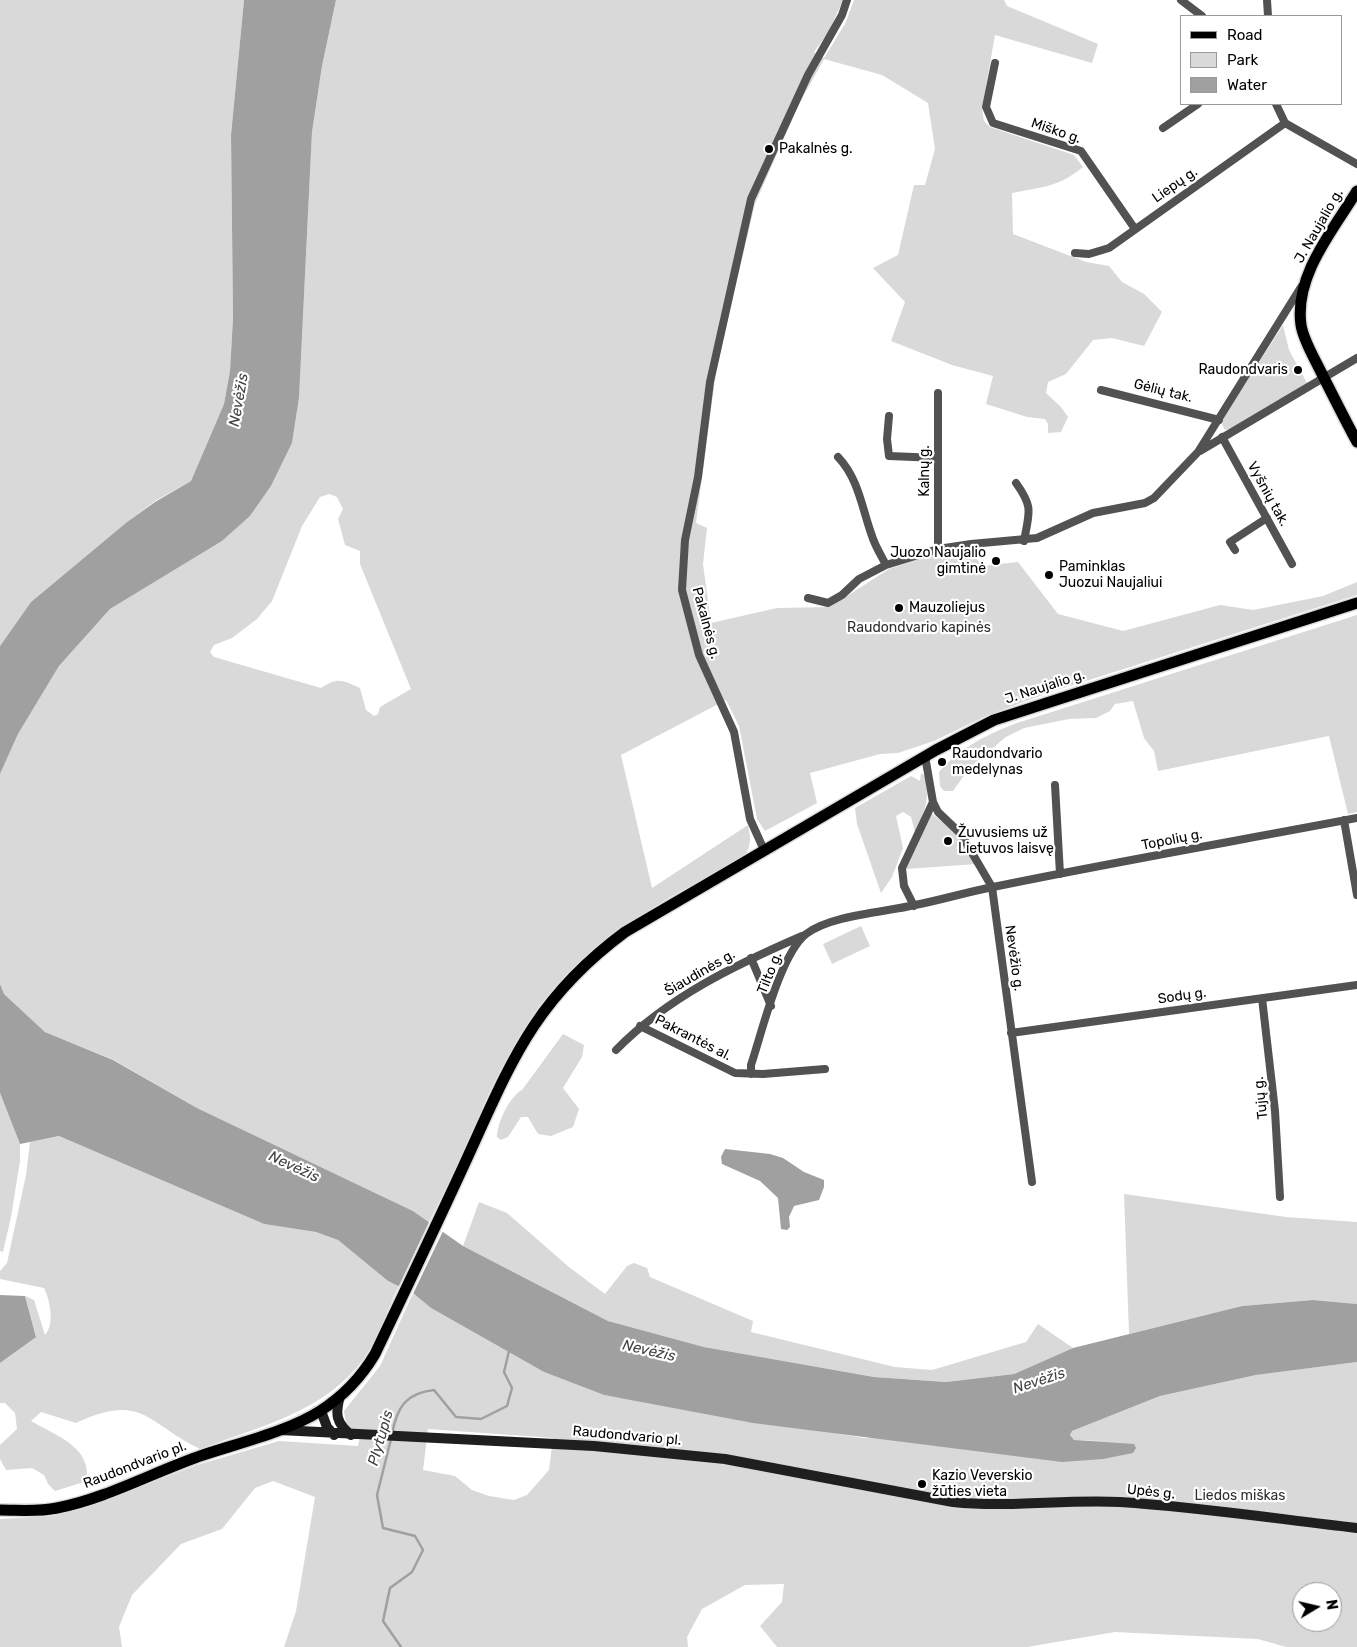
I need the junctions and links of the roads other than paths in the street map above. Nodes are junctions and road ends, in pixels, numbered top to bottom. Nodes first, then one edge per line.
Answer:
1 (847, 0) edge
2 (1181, 0) edge
3 (1267, 0) edge
4 (1201, 15) edge
5 (1268, 15) edge
6 (996, 63) dead end
7 (1196, 105) edge
8 (1276, 105) edge
9 (1285, 122) junction
10 (1162, 128) dead end
11 (1357, 164) edge
12 (1357, 191) edge
13 (1136, 229) junction
14 (1075, 253) dead end
15 (1307, 279) junction
16 (1357, 358) edge
17 (1324, 377) junction
18 (1101, 390) dead end
19 (938, 394) dead end
20 (889, 416) dead end
21 (1219, 420) junction
22 (1222, 437) junction
23 (1357, 442) edge
24 (1198, 452) junction
25 (838, 457) dead end
26 (938, 458) junction
27 (1016, 482) dead end
28 (1267, 518) junction
29 (1024, 541) junction
30 (938, 549) junction
31 (1235, 550) dead end
32 (1292, 564) dead end
33 (886, 565) junction
34 (808, 598) dead end
35 (1357, 603) edge
36 (926, 756) junction
37 (1055, 785) dead end
38 (932, 802) junction
39 (1357, 818) edge
40 (1344, 820) junction
41 (764, 850) junction
42 (1060, 874) junction
43 (992, 887) junction
44 (1357, 895) edge
45 (914, 906) junction
46 (806, 934) junction
47 (751, 958) junction
48 (1357, 985) edge
49 (1262, 998) junction
50 (771, 1006) junction
51 (640, 1026) junction
52 (1012, 1033) junction
53 (616, 1050) dead end
54 (825, 1069) dead end
55 (751, 1074) junction
56 (1032, 1182) dead end
57 (1280, 1197) dead end
58 (340, 1396) junction
59 (321, 1411) junction
60 (336, 1418) junction
61 (277, 1430) junction
62 (334, 1435) junction
63 (350, 1435) junction
64 (971, 1504) joint
65 (0, 1510) edge
66 (1357, 1528) edge

1 - 41 street, Pakalnės g.
2 - 4 street
3 - 5 street
6 - 13 street, Miško g.
7 - 10 street
8 - 9 street
9 - 11 street
9 - 13 street, Liepų g.
12 - 15 main road, J. Naujalio g.
13 - 14 street, Liepų g.
15 - 17 main road, J. Naujalio g.
15 - 21 street
16 - 17 street
17 - 22 street
17 - 23 main road, J. Naujalio g.
18 - 21 street, Gėlių tak.
19 - 26 street, Kalnų g.
20 - 26 street
21 - 24 street
22 - 24 street
22 - 28 street, Vyšnių tak.
24 - 29 street
25 - 33 street
26 - 30 street, Kalnų g.
27 - 29 street
28 - 31 street
28 - 32 street, Vyšnių tak.
29 - 30 street
30 - 33 street
33 - 34 street
35 - 36 main road, J. Naujalio g.
36 - 38 street
36 - 41 main road, J. Naujalio g.
37 - 42 street
38 - 43 street, Nevėžio g.
38 - 45 street
39 - 40 street, Topolių g.
40 - 42 street, Topolių g.
40 - 44 street
41 - 58 main road, J. Naujalio g.
42 - 43 street, Topolių g.
43 - 45 street
43 - 52 street, Nevėžio g.
45 - 46 street
46 - 47 street, Šiaudinės g.
46 - 50 street, Tilto g.
47 - 50 street, Šiaudinės g.
47 - 51 street, Šiaudinės g.
48 - 49 street, Sodų g.
49 - 52 street, Sodų g.
49 - 57 street, Tujų g.
50 - 55 street, Tilto g.
51 - 53 street, Šiaudinės g.
51 - 55 street, Pakrantės al.
52 - 56 street, Nevėžio g.
54 - 55 street, Pakrantės al.
58 - 59 main road
58 - 60 main road
59 - 60 main road
59 - 61 main road, Raudondvario pl.
59 - 62 main road
60 - 63 main road
61 - 62 main road, Raudondvario pl.
61 - 65 main road, Raudondvario pl.
62 - 63 main road, Raudondvario pl.
63 - 64 main road, Raudondvario pl.
64 - 66 main road, Upės g.

